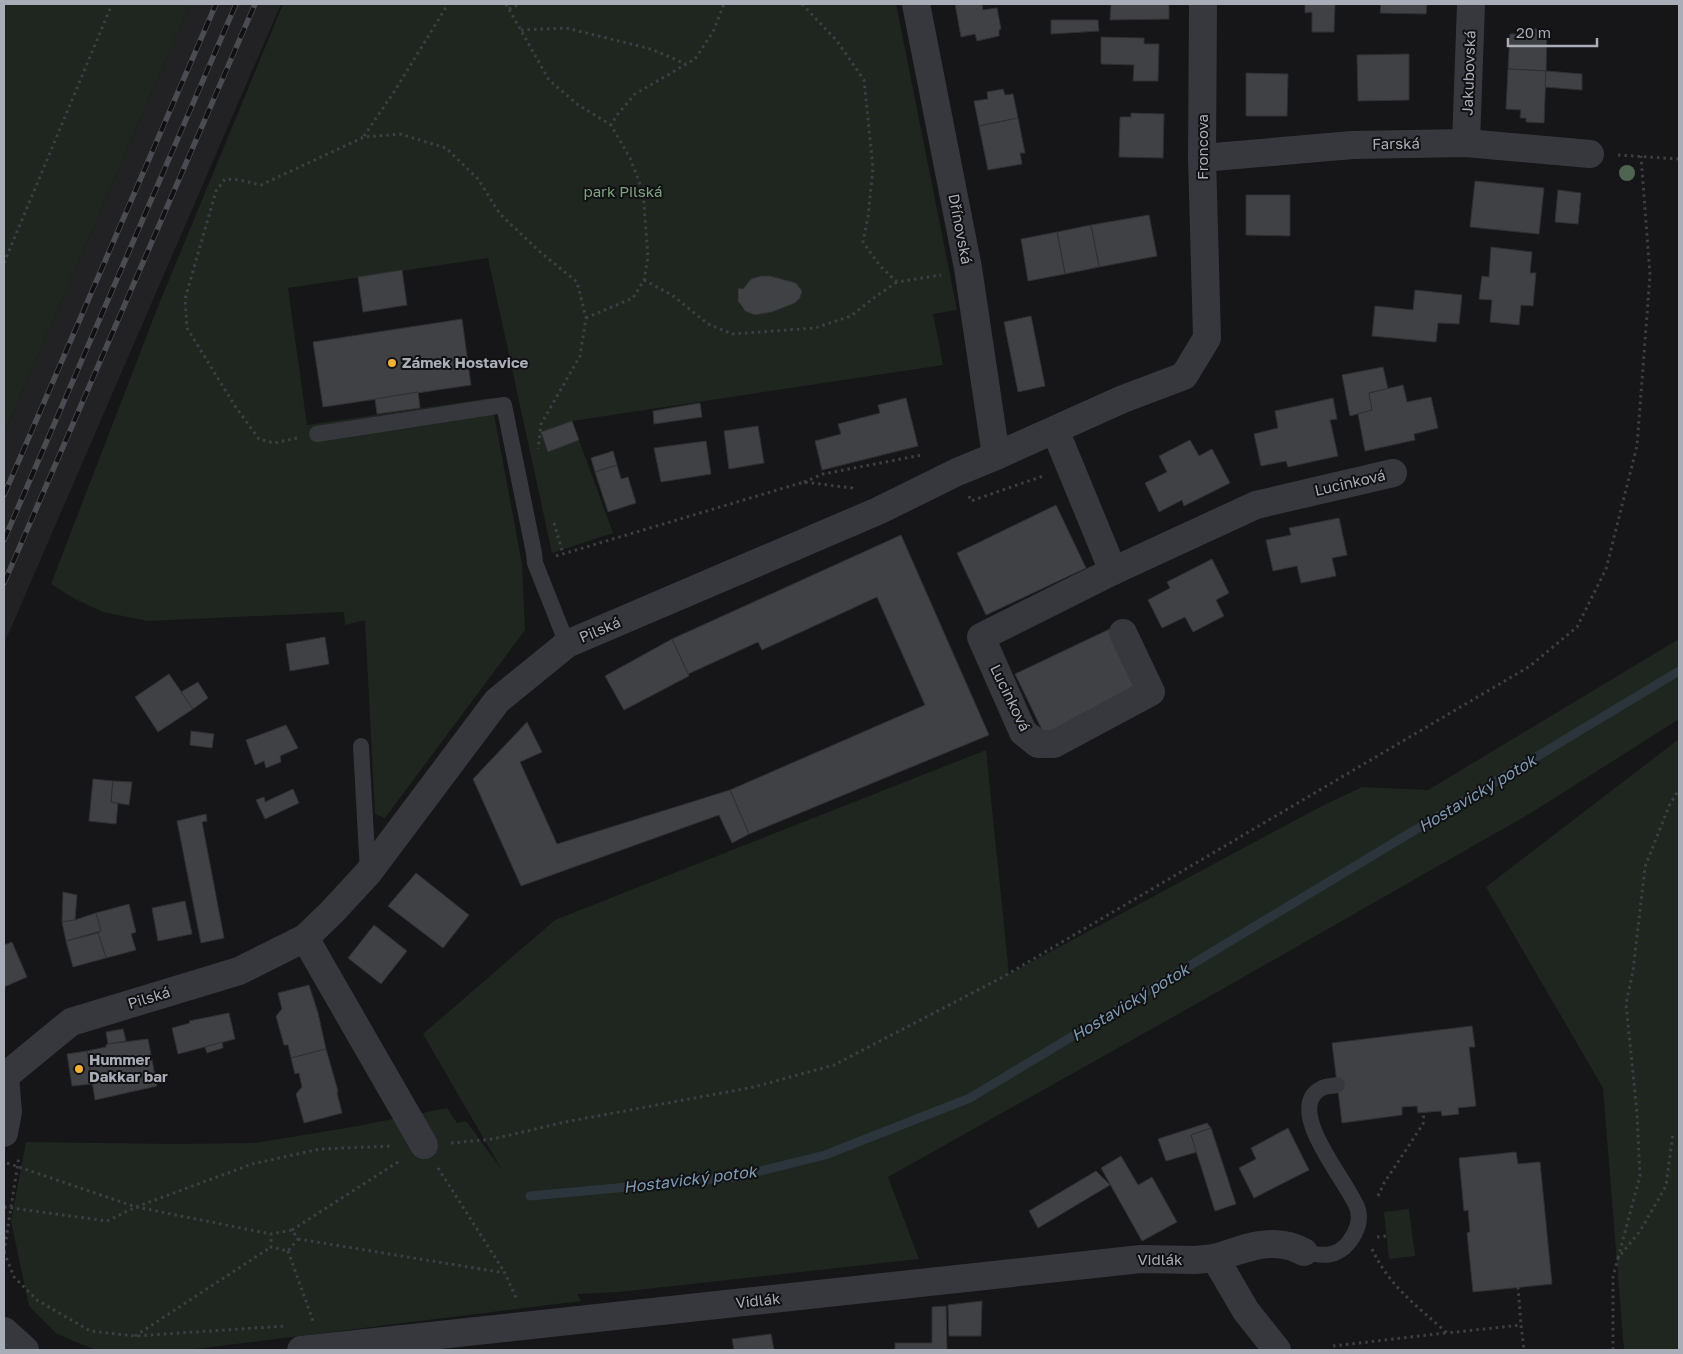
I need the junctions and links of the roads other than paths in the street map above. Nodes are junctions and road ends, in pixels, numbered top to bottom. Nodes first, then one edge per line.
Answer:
1 (916, 4) edge
2 (1203, 4) edge
3 (1471, 4) edge
4 (1466, 142) junction
5 (1590, 154) dead end
6 (1202, 158) junction
7 (1055, 430) junction
8 (317, 434) road end
9 (996, 456) junction
10 (1393, 472) dead end
11 (1113, 571) junction
12 (1123, 633) dead end
13 (567, 644) junction
14 (361, 746) dead end
15 (368, 873) junction
16 (305, 938) junction
17 (4, 1077) edge
18 (1337, 1085) dead end
19 (4, 1134) edge
20 (424, 1145) road end
21 (1304, 1252) joint
22 (1215, 1258) junction
23 (4, 1332) edge
24 (300, 1333) edge
25 (25, 1350) edge
26 (1277, 1350) edge

1 - 9 street, Dřínovská
2 - 6 street, Froncova
3 - 4 street, Jakubovská
4 - 5 street, Farská
4 - 6 street, Farská
6 - 7 street, Froncova
7 - 9 street, Froncova
7 - 11 street
8 - 13 lane
9 - 13 street, Pilská
10 - 11 street, Lucinková
11 - 12 street, Lucinková
13 - 15 street, Pilská
14 - 15 lane
15 - 16 street, Pilská
16 - 17 street, Pilská
16 - 20 street
17 - 19 street
18 - 21 lane
21 - 22 street, Vidlák
22 - 24 street, Vidlák
22 - 26 street
23 - 25 street

